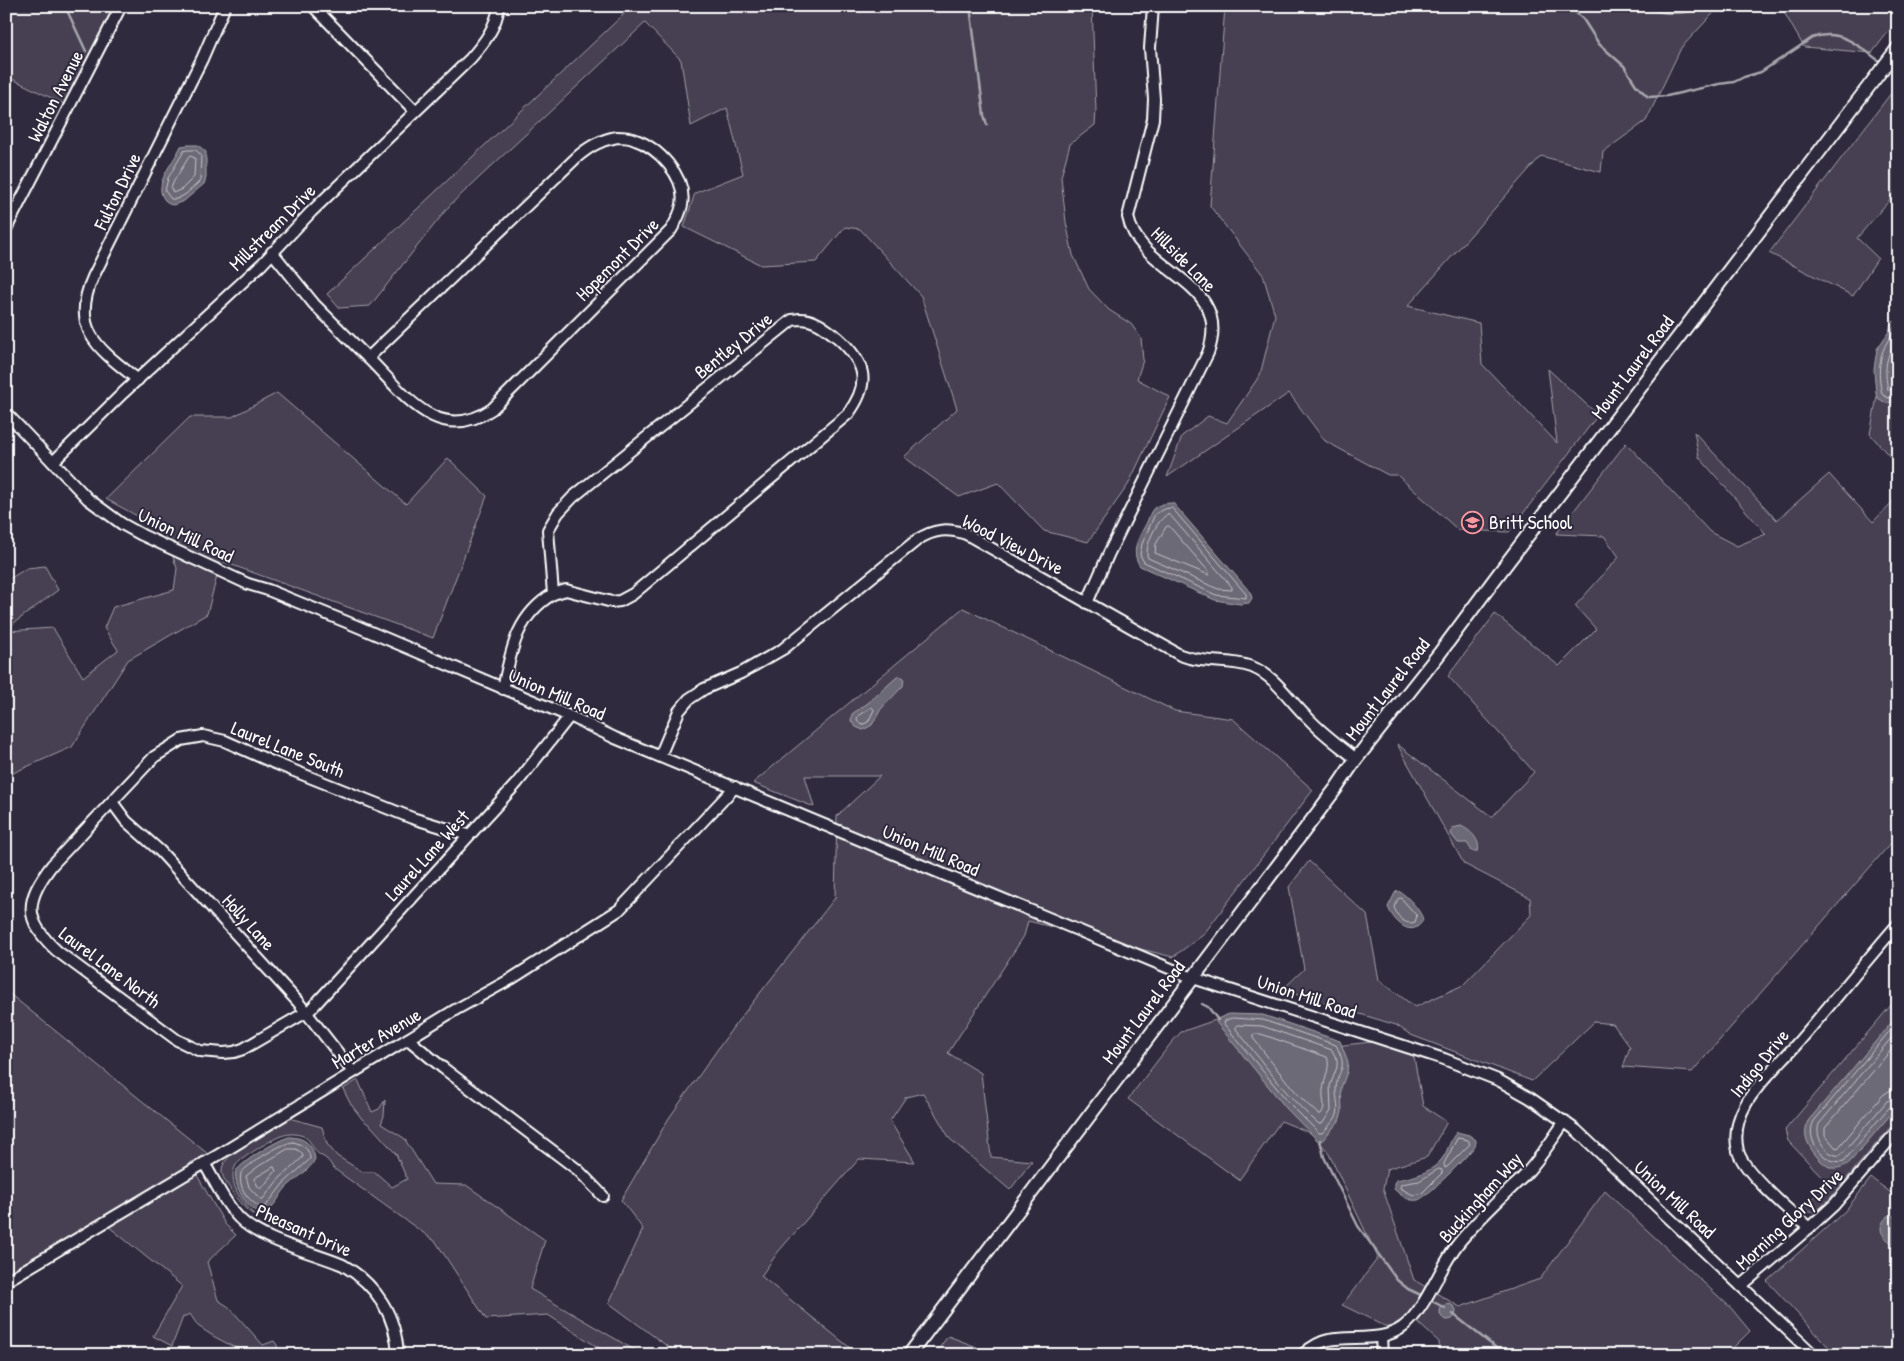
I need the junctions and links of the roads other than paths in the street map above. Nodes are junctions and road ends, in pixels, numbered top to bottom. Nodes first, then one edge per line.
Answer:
1 (121, 6) edge
2 (225, 6) edge
3 (313, 6) edge
4 (499, 6) edge
5 (1153, 6) edge
6 (1898, 48) edge
7 (414, 111) junction
8 (6, 229) edge
9 (272, 252) junction
10 (368, 358) junction
11 (138, 380) junction
12 (6, 413) edge
13 (54, 462) junction
14 (553, 594) junction
15 (1087, 603) junction
16 (503, 689) junction
17 (569, 717) junction
18 (660, 756) junction
19 (1356, 759) junction
20 (735, 787) junction
21 (112, 802) junction
22 (468, 835) junction
23 (1898, 924) edge
24 (1193, 978) junction
25 (305, 1012) junction
26 (408, 1039) junction
27 (353, 1072) junction
28 (1565, 1122) junction
29 (1896, 1135) edge
30 (204, 1163) junction
31 (603, 1196) dead end
32 (1809, 1228) junction
33 (6, 1282) edge
34 (1741, 1286) junction
35 (1381, 1336) junction
36 (398, 1355) edge
37 (909, 1355) edge
38 (1302, 1355) edge
39 (1382, 1355) edge
40 (1814, 1355) edge

1 - 8 street, Walton Avenue
2 - 11 street, Fulton Drive
3 - 7 street
4 - 7 street, Millstream Drive
5 - 15 street, Hillside Lane
6 - 19 main road, Mount Laurel Road
7 - 9 street, Millstream Drive
9 - 10 street, Hopemont Drive
9 - 11 street, Millstream Drive
10 - 10 street, Hopemont Drive
11 - 13 street, Millstream Drive
12 - 13 street, Union Mill Road
13 - 16 street, Union Mill Road
14 - 14 street, Bentley Drive
14 - 16 street
15 - 18 street, Wood View Drive
15 - 19 street, Wood View Drive
16 - 17 street, Union Mill Road
17 - 18 street, Union Mill Road
17 - 22 street, Laurel Lane West
18 - 20 street, Union Mill Road
19 - 24 main road, Mount Laurel Road
20 - 24 street, Union Mill Road
20 - 26 street, Marter Avenue
21 - 22 street, Laurel Lane South
21 - 25 street, Holly Lane
21 - 25 street, Laurel Lane North
22 - 25 street, Laurel Lane West
23 - 32 street, Indigo Drive
24 - 28 street, Union Mill Road
24 - 37 main road, Mount Laurel Road
25 - 27 street, Holly Lane
26 - 27 street, Marter Avenue
26 - 31 street
27 - 30 street, Marter Avenue
28 - 34 street, Union Mill Road
28 - 35 street, Buckingham Way
29 - 32 street, Morning Glory Drive
30 - 33 street, Marter Avenue
30 - 36 street, Pheasant Drive
32 - 34 street, Morning Glory Drive
34 - 40 street, Union Mill Road
35 - 38 street, Buckingham Way
35 - 39 street

